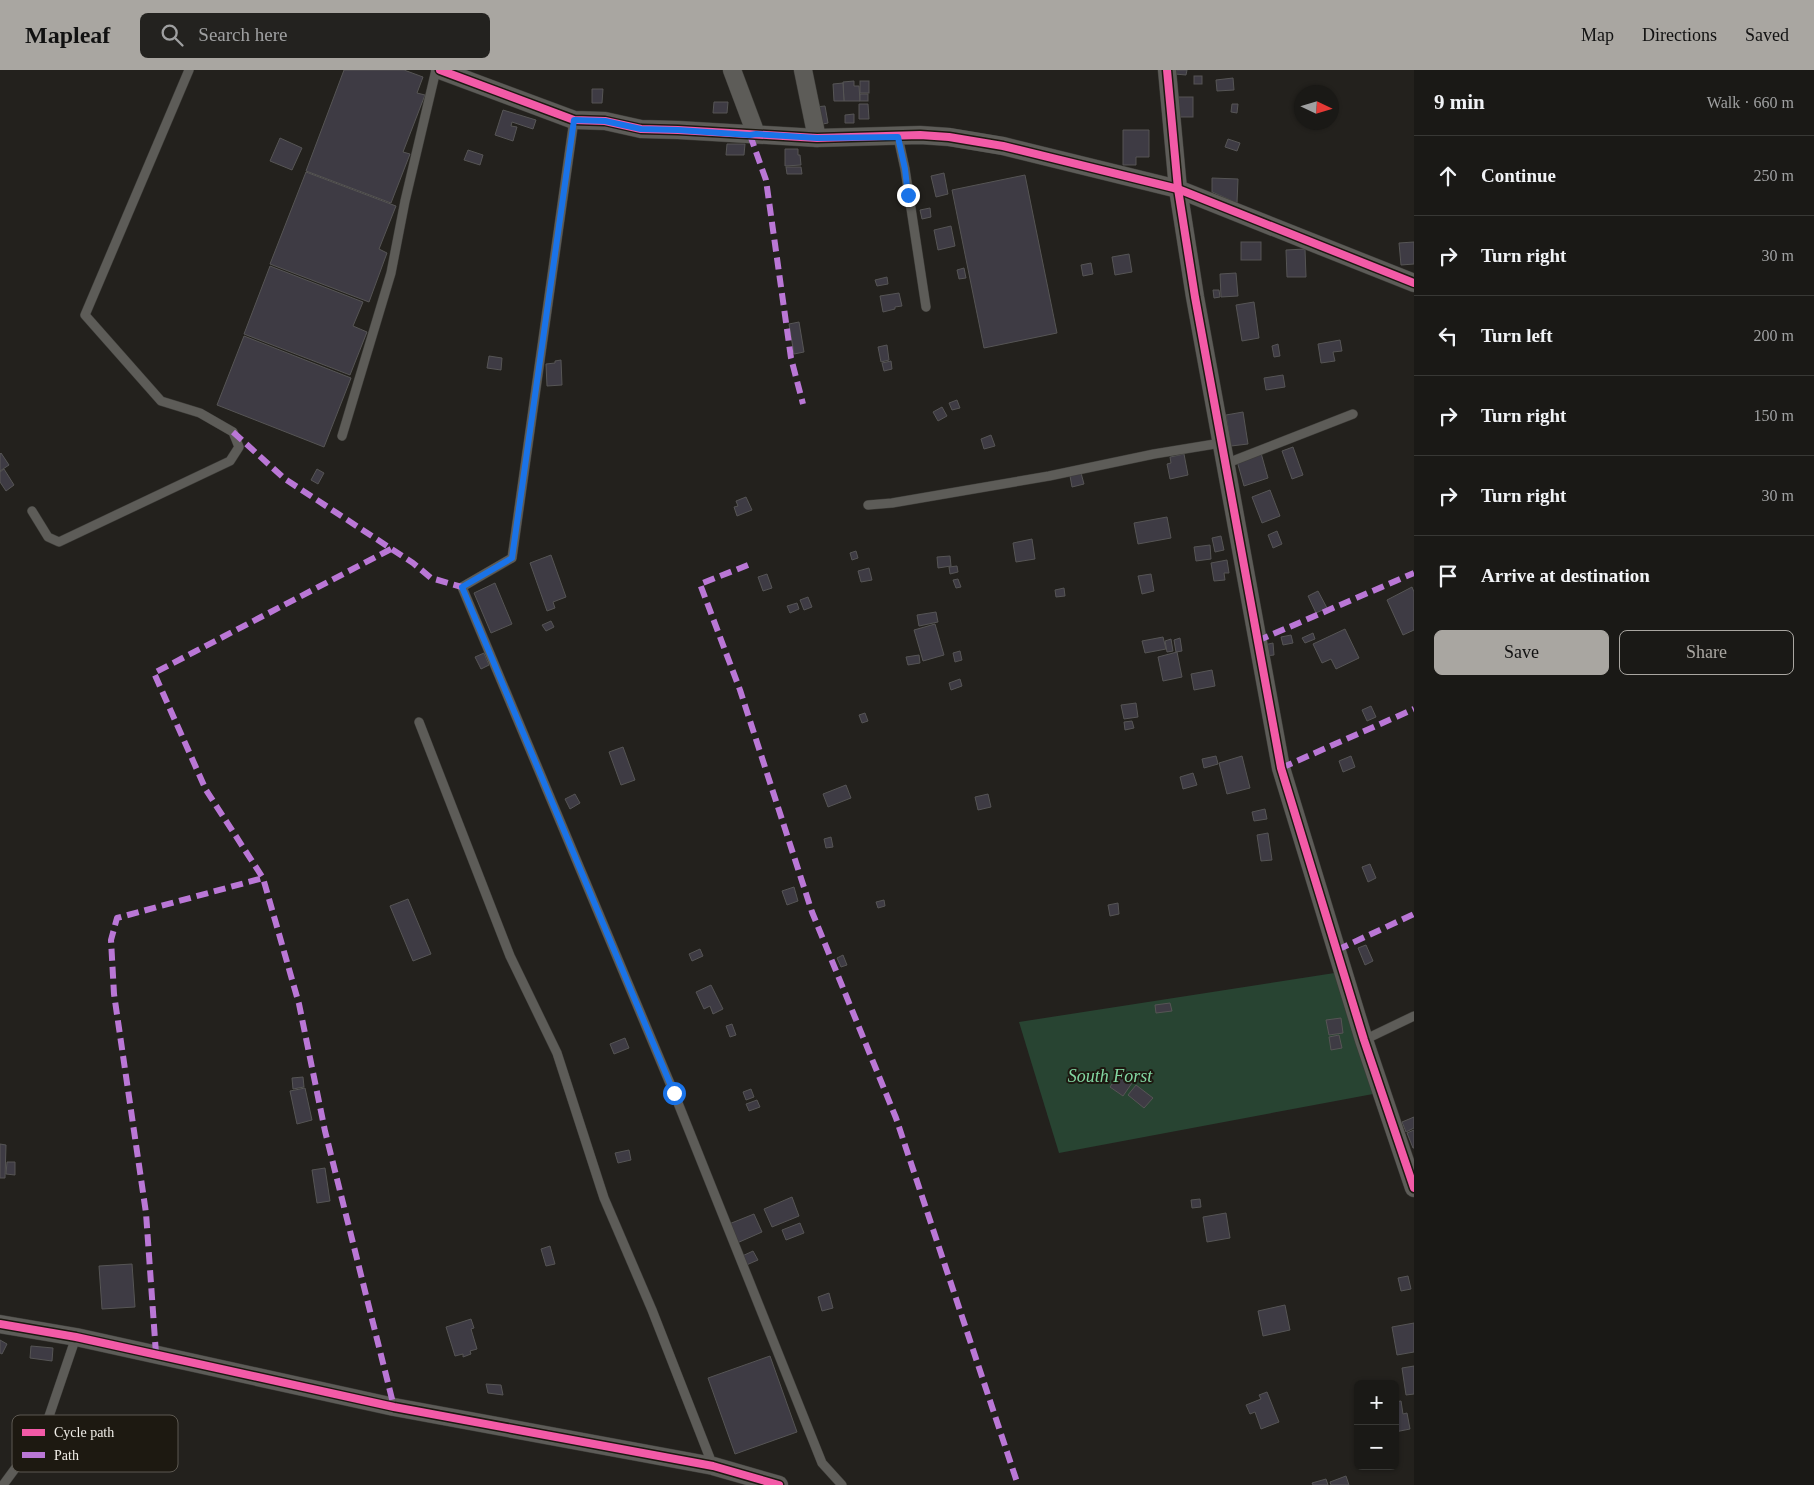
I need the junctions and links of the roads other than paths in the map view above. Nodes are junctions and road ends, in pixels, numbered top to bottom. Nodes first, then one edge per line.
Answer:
1 (189, 70) edge
2 (438, 70) edge
3 (732, 70) edge
4 (803, 70) edge
5 (1167, 70) edge
6 (574, 120) junction
7 (756, 134) junction
8 (898, 137) junction
9 (817, 138) junction
10 (1178, 188) junction
11 (1414, 283) edge
12 (926, 307) dead end
13 (1353, 414) dead end
14 (342, 436) dead end
15 (1221, 442) junction
16 (1225, 464) junction
17 (868, 505) dead end
18 (32, 511) dead end
19 (419, 722) dead end
20 (1414, 1016) edge
21 (1364, 1040) junction
22 (1414, 1188) edge
23 (0, 1324) edge
24 (76, 1337) junction
25 (49, 1415) edge
26 (713, 1466) junction
27 (13, 1472) edge
28 (3, 1485) edge
29 (780, 1485) edge
30 (842, 1485) edge

1 - 18 lane
2 - 6 street
2 - 14 lane
3 - 7 street
4 - 9 street
5 - 10 street
6 - 7 street
6 - 30 lane
7 - 9 street
8 - 9 street
8 - 10 street
8 - 12 lane
10 - 11 street
10 - 15 street
13 - 16 lane
15 - 16 street
15 - 17 lane
16 - 21 street
19 - 26 lane
20 - 21 lane
21 - 22 street
23 - 24 street
24 - 25 lane
24 - 26 street
26 - 29 street
27 - 28 lane

